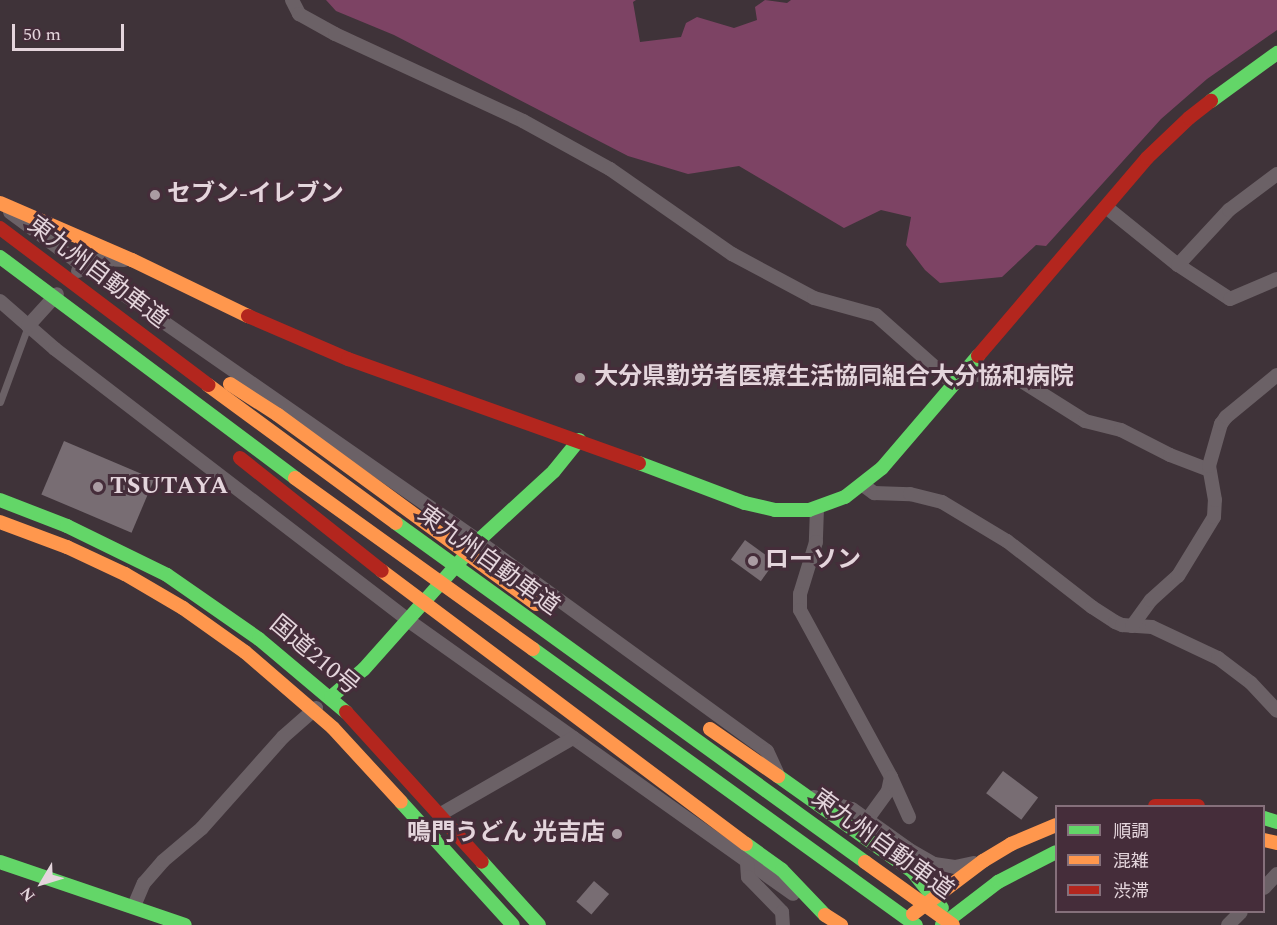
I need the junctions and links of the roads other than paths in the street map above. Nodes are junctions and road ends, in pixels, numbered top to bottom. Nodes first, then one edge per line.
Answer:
1 (292, 0) edge
2 (1277, 53) edge
3 (1277, 174) edge
4 (2, 205) edge
5 (1106, 207) junction
6 (0, 228) edge
7 (17, 241) junction
8 (0, 257) edge
9 (132, 260) junction
10 (0, 264) edge
11 (1178, 265) junction
12 (83, 266) junction
13 (1277, 279) edge
14 (0, 301) edge
15 (28, 326) junction
16 (969, 367) junction
17 (1277, 375) edge
18 (954, 384) junction
19 (0, 402) edge
20 (180, 410) dead end
21 (579, 440) junction
22 (226, 446) dead end
23 (1209, 470) junction
24 (863, 485) junction
25 (0, 500) edge
26 (817, 508) junction
27 (0, 522) edge
28 (478, 541) junction
29 (550, 615) dead end
30 (410, 621) junction
31 (1132, 626) junction
32 (330, 697) junction
33 (314, 710) junction
34 (1277, 711) edge
35 (696, 719) dead end
36 (573, 738) junction
37 (778, 776) junction
38 (891, 777) junction
39 (804, 793) junction
40 (439, 815) junction
41 (909, 817) dead end
42 (868, 819) junction
43 (1055, 825) edge
44 (1055, 853) edge
45 (983, 861) junction
46 (0, 862) edge
47 (747, 863) junction
48 (1277, 874) edge
49 (998, 882) junction
50 (1265, 886) edge
51 (935, 896) junction
52 (134, 906) junction
53 (920, 908) junction
54 (1240, 913) edge
55 (834, 922) edge
56 (970, 922) dead end
57 (949, 924) edge
58 (185, 925) edge
59 (513, 925) edge
60 (539, 925) edge
61 (783, 925) edge
62 (900, 925) edge
63 (915, 925) edge
64 (1228, 925) edge

1 - 18 street
2 - 5 main road
3 - 11 street
4 - 9 main road
4 - 12 street
5 - 11 street
5 - 16 main road
6 - 7 main road, 東九州自動車道
7 - 29 main road
7 - 57 main road, 東九州自動車道
8 - 63 main road, 東九州自動車道
9 - 12 street
9 - 21 main road
10 - 20 main road
11 - 13 street
12 - 15 street
12 - 28 street
14 - 15 street
15 - 19 lane
15 - 30 street
16 - 18 main road
16 - 23 street
17 - 23 street
18 - 24 main road
21 - 26 main road
21 - 28 main road
22 - 55 main road
23 - 31 street
24 - 26 main road
24 - 31 street
25 - 32 main road, 国道210号
26 - 38 street
27 - 33 main road, 国道210号
28 - 30 main road
28 - 37 street
30 - 32 main road
30 - 36 street
31 - 34 street
32 - 33 street
32 - 40 main road, 国道210号
33 - 52 street
33 - 59 main road, 国道210号
35 - 37 main road
36 - 40 street
36 - 47 street
37 - 39 main road
38 - 41 street
38 - 42 street
39 - 42 street
39 - 51 main road
40 - 60 main road, 国道210号
42 - 45 street
43 - 45 main road
44 - 49 main road
45 - 51 main road
46 - 52 main road
47 - 55 street
47 - 61 street
48 - 50 street
49 - 56 main road
49 - 57 main road
51 - 53 main road
51 - 57 main road
52 - 58 main road
53 - 62 main road
53 - 63 main road
54 - 64 street

